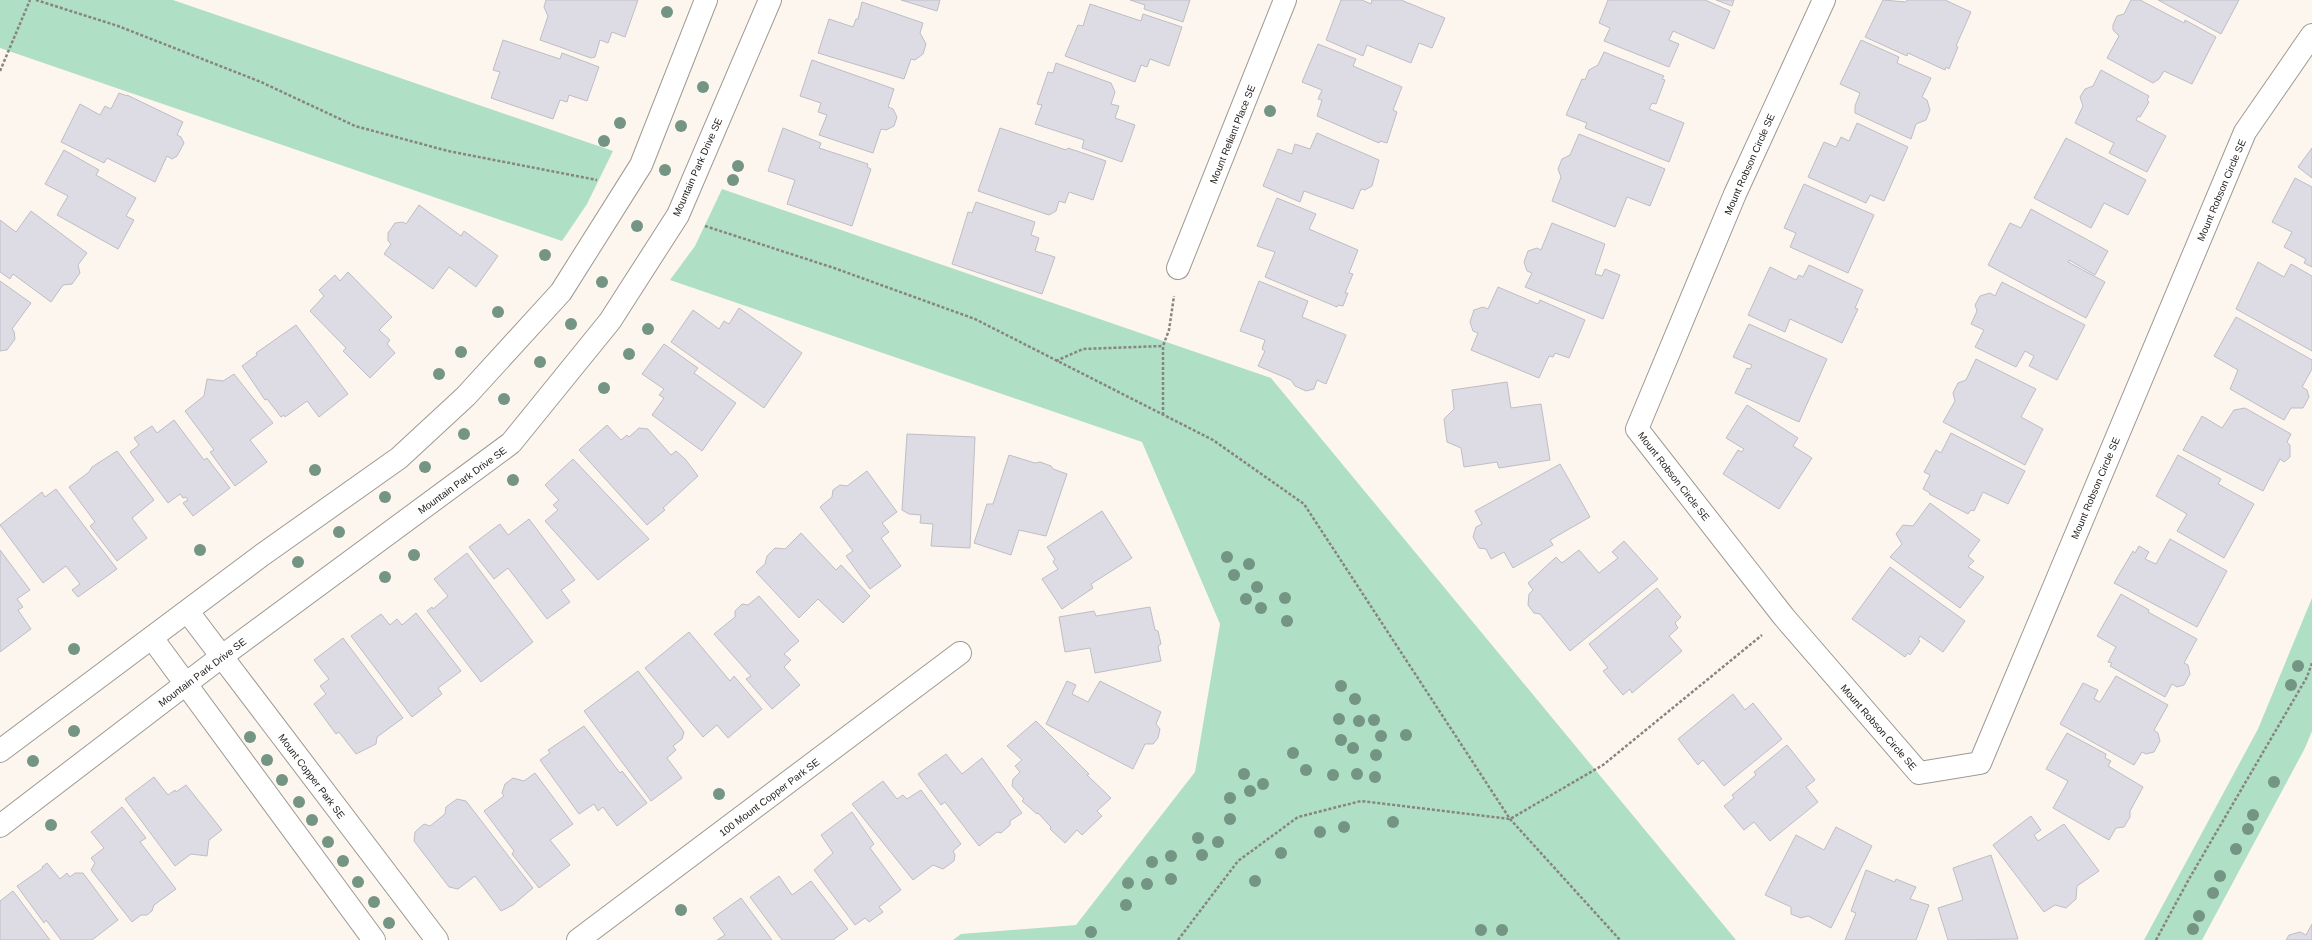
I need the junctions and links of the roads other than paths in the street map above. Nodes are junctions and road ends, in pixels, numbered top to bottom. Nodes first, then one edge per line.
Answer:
1 (706, 0) edge
2 (770, 0) edge
3 (1285, 0) edge
4 (1824, 0) edge
5 (2312, 35) edge
6 (1178, 268) road end
7 (188, 612) junction
8 (152, 638) junction
9 (960, 653) dead end
10 (221, 657) junction
11 (187, 683) junction
12 (0, 751) edge
13 (0, 826) edge
14 (374, 940) edge
15 (437, 940) edge
16 (578, 940) edge

1 - 7 street
2 - 10 street, Mountain Park Drive SE
3 - 6 street, Mount Reliant Place SE
4 - 5 street, Mount Robson Circle SE
7 - 8 street
7 - 10 street, Mount Copper Park SE
8 - 11 street
8 - 12 street
9 - 16 street, 100 Mount Copper Park SE
10 - 11 street, Mountain Park Drive SE
10 - 15 street, Mount Copper Park SE
11 - 13 street, Mountain Park Drive SE
11 - 14 street

